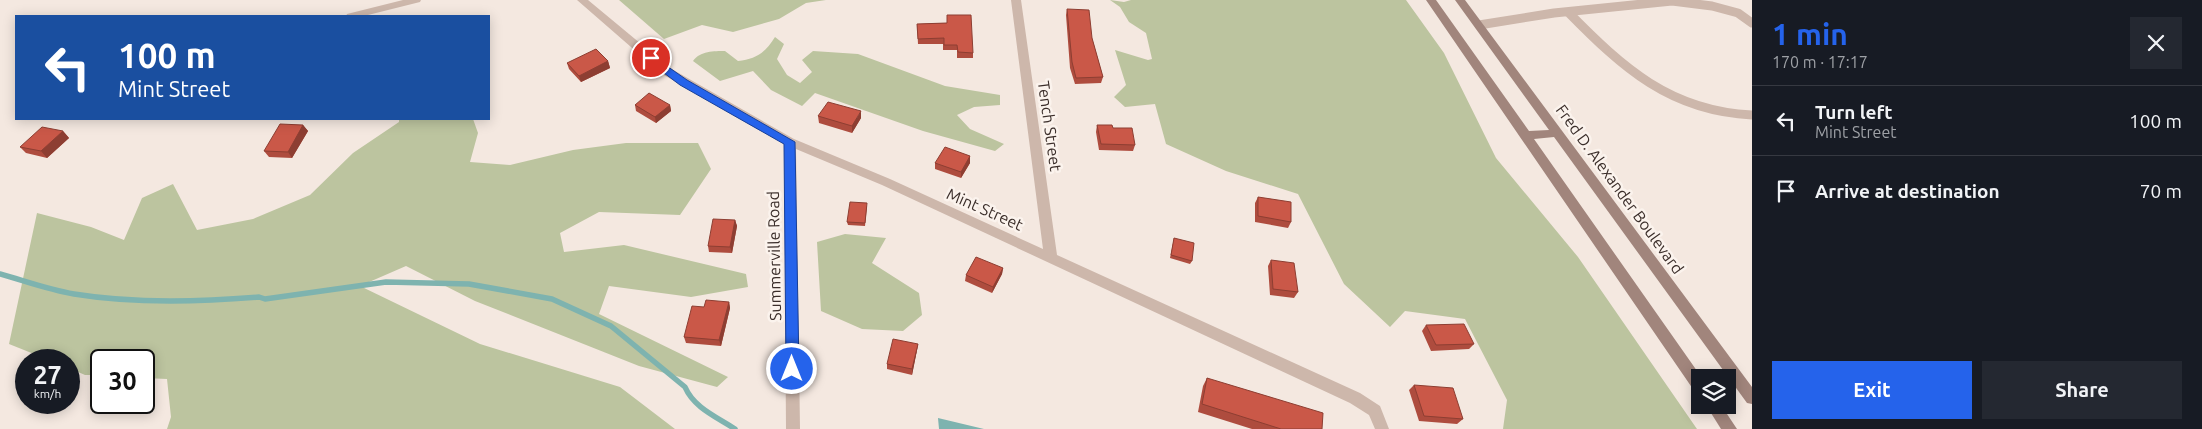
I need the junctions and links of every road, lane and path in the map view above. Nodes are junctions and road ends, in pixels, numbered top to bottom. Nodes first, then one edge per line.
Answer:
1 (416, 0) edge
2 (582, 0) edge
3 (1016, 0) edge
4 (1431, 0) edge
5 (1460, 0) edge
6 (1568, 12) junction
7 (355, 15) edge
8 (1752, 23) edge
9 (1479, 25) junction
10 (1752, 115) edge
11 (1557, 133) junction
12 (1525, 136) junction
13 (790, 142) junction
14 (1051, 257) junction
15 (1691, 374) edge
16 (1752, 398) edge
17 (1719, 414) edge
18 (793, 429) edge
19 (1382, 429) edge
20 (1730, 429) edge

1 - 7 street
2 - 13 street, Mint Street
3 - 14 street, Tench Street
4 - 12 main road
5 - 9 main road, Fred D. Alexander Boulevard
6 - 8 lane
6 - 9 lane
6 - 10 lane
9 - 11 main road, Fred D. Alexander Boulevard
11 - 12 main road
11 - 16 main road, Fred D. Alexander Boulevard
12 - 15 main road
13 - 14 street, Mint Street
13 - 18 street, Summerville Road
14 - 19 street, Mint Street
17 - 20 main road

